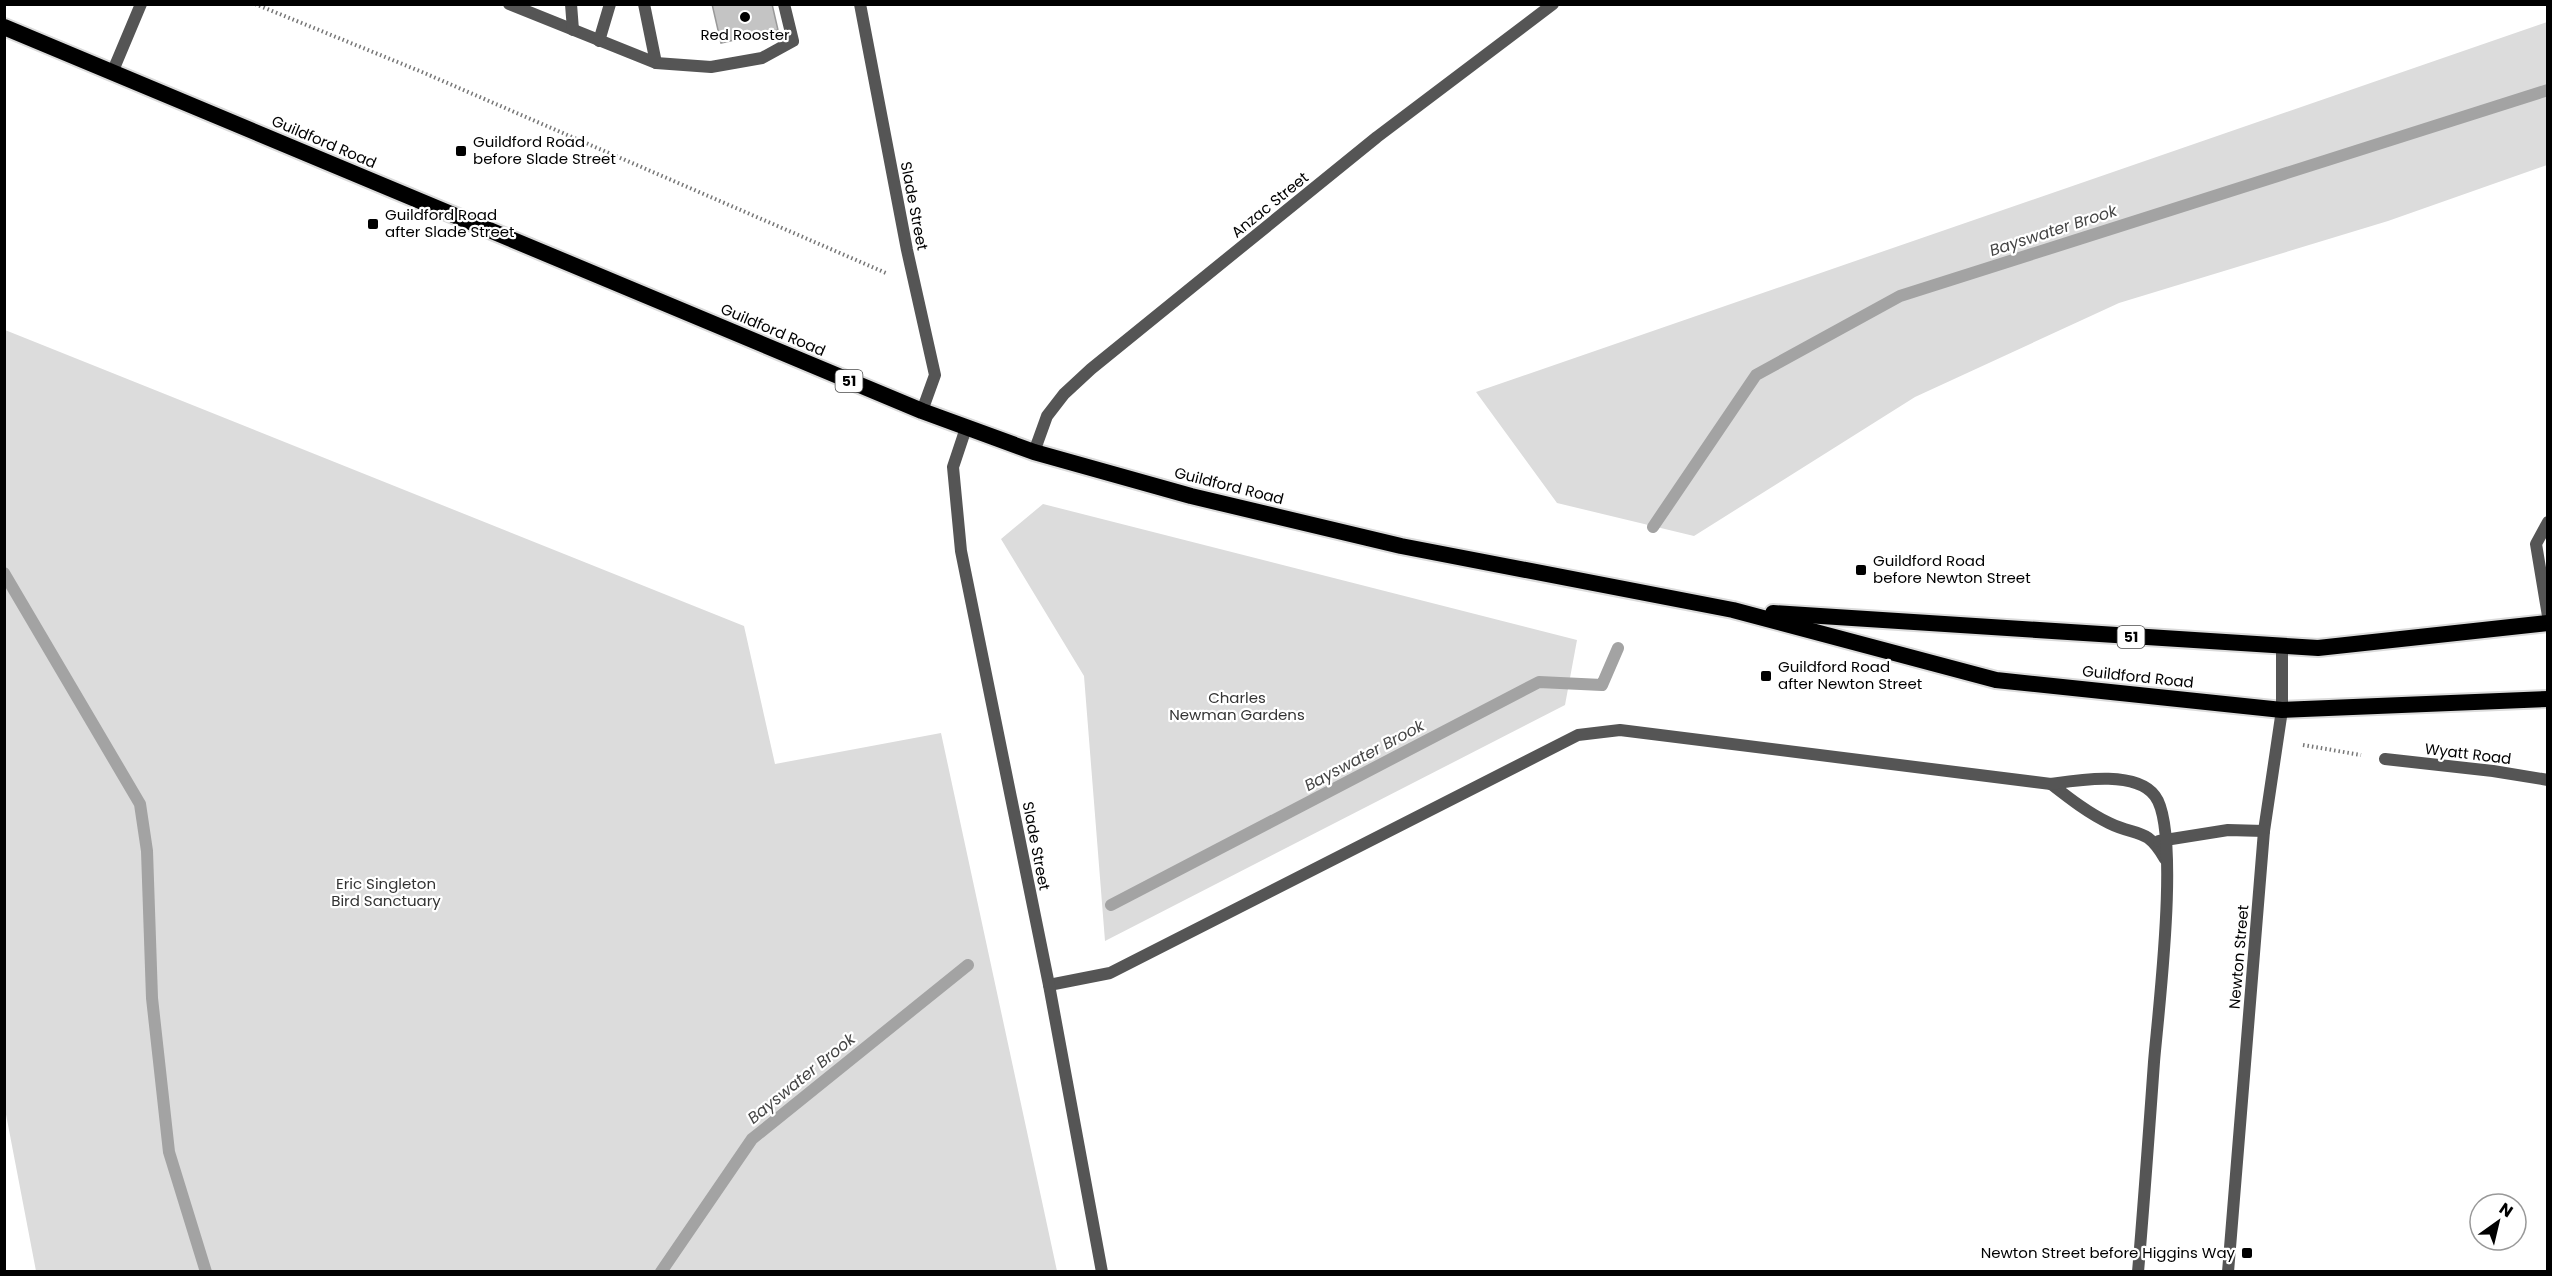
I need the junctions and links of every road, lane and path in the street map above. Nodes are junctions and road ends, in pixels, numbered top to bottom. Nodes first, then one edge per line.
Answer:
1 (141, 4) edge
2 (255, 4) edge
3 (509, 4) edge
4 (571, 4) edge
5 (610, 4) edge
6 (644, 4) edge
7 (784, 4) edge
8 (860, 4) edge
9 (1553, 4) edge
10 (4, 27) edge
11 (573, 30) junction
12 (599, 42) junction
13 (656, 63) junction
14 (112, 73) junction
15 (915, 285) junction
16 (922, 411) junction
17 (966, 428) junction
18 (1034, 452) junction
19 (2547, 522) edge
20 (1733, 610) junction
21 (2547, 616) edge
22 (2547, 623) edge
23 (2282, 645) junction
24 (2547, 699) edge
25 (2282, 710) junction
26 (2279, 740) junction
27 (2385, 759) joint
28 (2547, 780) edge
29 (2051, 784) junction
30 (2264, 831) junction
31 (2160, 841) junction
32 (1049, 985) junction
33 (1102, 1272) edge
34 (2138, 1272) edge
35 (2228, 1272) edge

1 - 14 street
2 - 15 path
3 - 11 street
4 - 11 street
5 - 12 street
6 - 13 street
7 - 13 street
8 - 15 street, Slade Street
9 - 18 street, Anzac Street
10 - 14 highway, Guildford Road / 51
11 - 12 street
12 - 13 street
14 - 16 highway, Guildford Road / 51
15 - 16 street, Slade Street
16 - 17 highway, Guildford Road / 51
17 - 18 highway, Guildford Road / 51
17 - 32 street, Slade Street
18 - 20 highway, Guildford Road / 51
19 - 21 street
20 - 23 highway, Guildford Road / 51
20 - 25 highway, Guildford Road / 51
22 - 23 highway, Guildford Road / 51
23 - 25 street, Newton Street
24 - 25 highway, Guildford Road / 51
25 - 26 street, Newton Street
26 - 27 path
26 - 30 street, Newton Street
27 - 28 street, Wyatt Road
29 - 31 street
29 - 31 street
29 - 32 street
30 - 31 street
30 - 35 street, Newton Street
31 - 34 street
32 - 33 street, Slade Street

